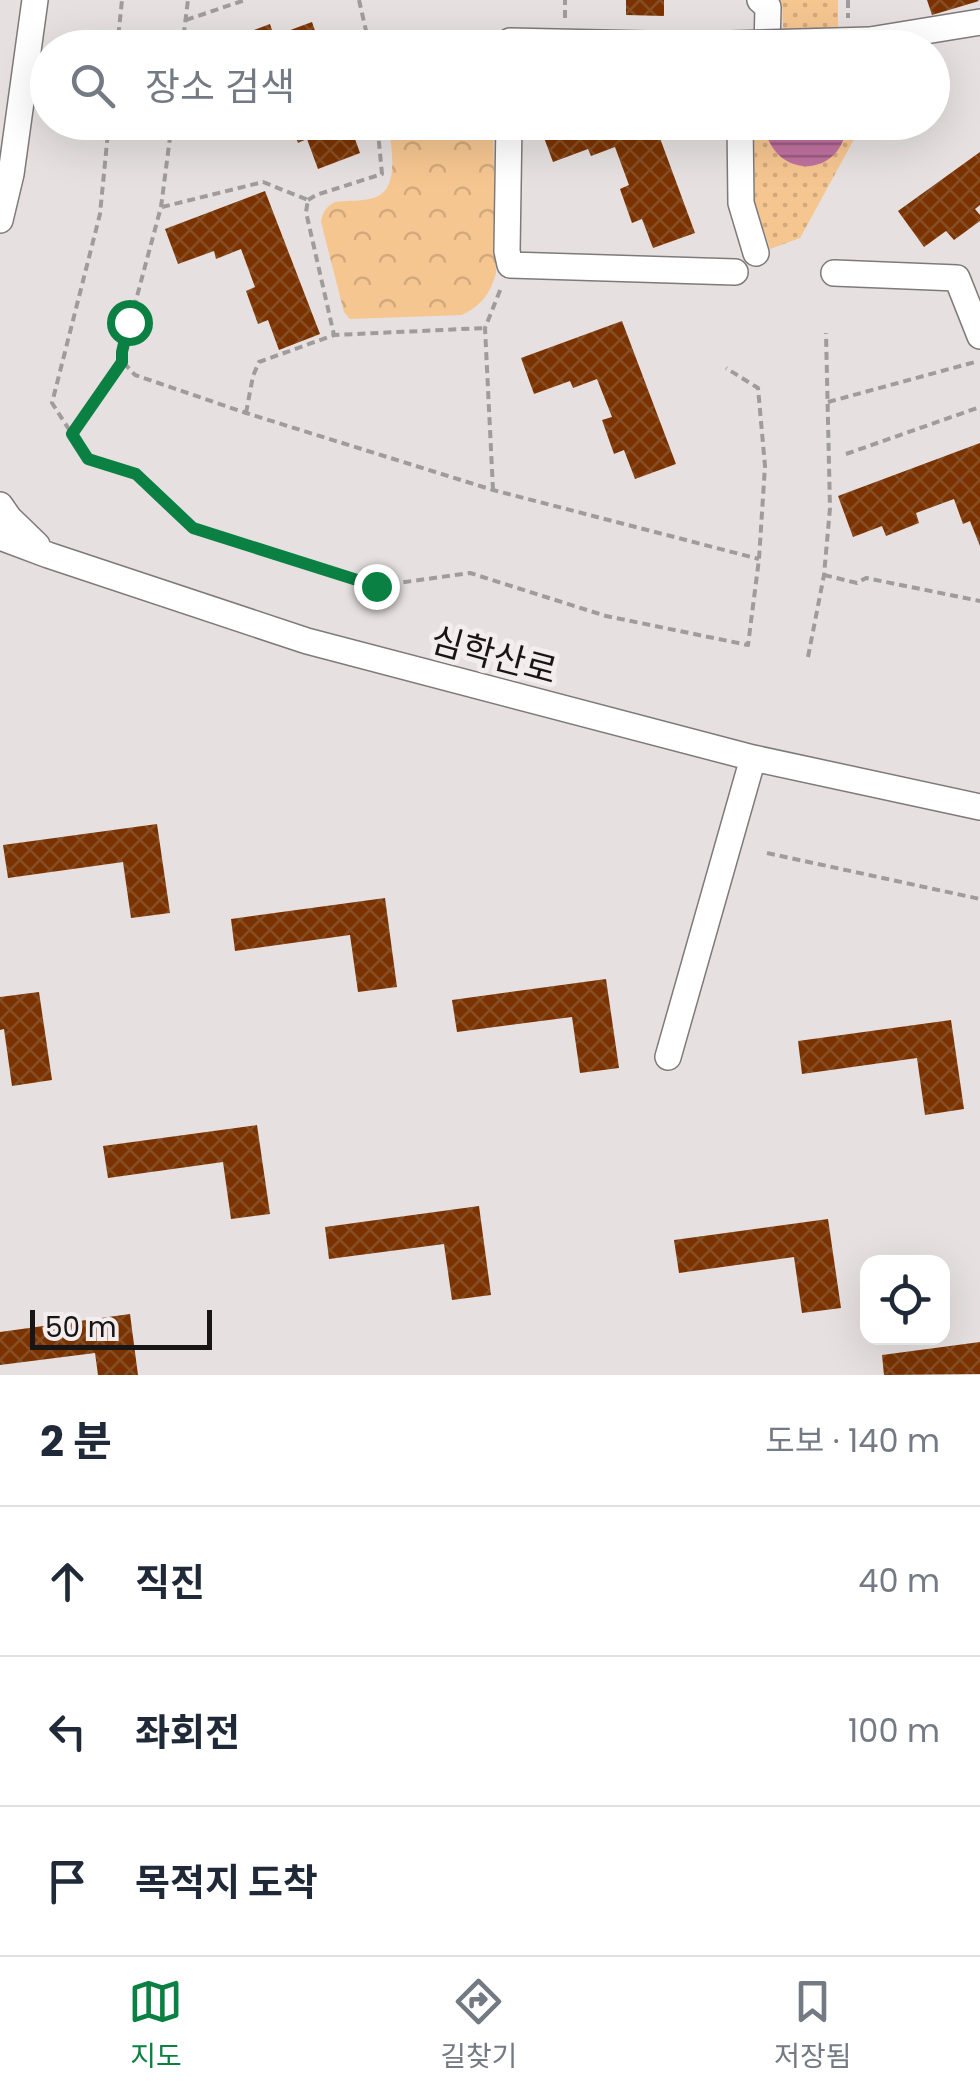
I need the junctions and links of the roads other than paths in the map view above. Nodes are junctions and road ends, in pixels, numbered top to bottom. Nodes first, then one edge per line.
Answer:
1 (36, 0) edge
2 (760, 0) edge
3 (980, 22) edge
4 (32, 30) edge
5 (767, 30) edge
6 (931, 30) edge
7 (30, 42) edge
8 (508, 140) edge
9 (740, 140) edge
10 (0, 220) edge
11 (756, 254) dead end
12 (735, 272) dead end
13 (834, 273) dead end
14 (980, 336) edge
15 (0, 505) edge
16 (0, 536) edge
17 (0, 551) edge
18 (48, 556) junction
19 (753, 758) junction
20 (980, 807) edge
21 (668, 1057) dead end

1 - 4 street
2 - 5 street
3 - 6 street, bridge
7 - 10 street
8 - 12 street
9 - 11 street
13 - 14 street
15 - 18 street
16 - 18 street, 심학산로
17 - 18 street
18 - 19 street, 심학산로
19 - 20 street, 심학산로
19 - 21 street

